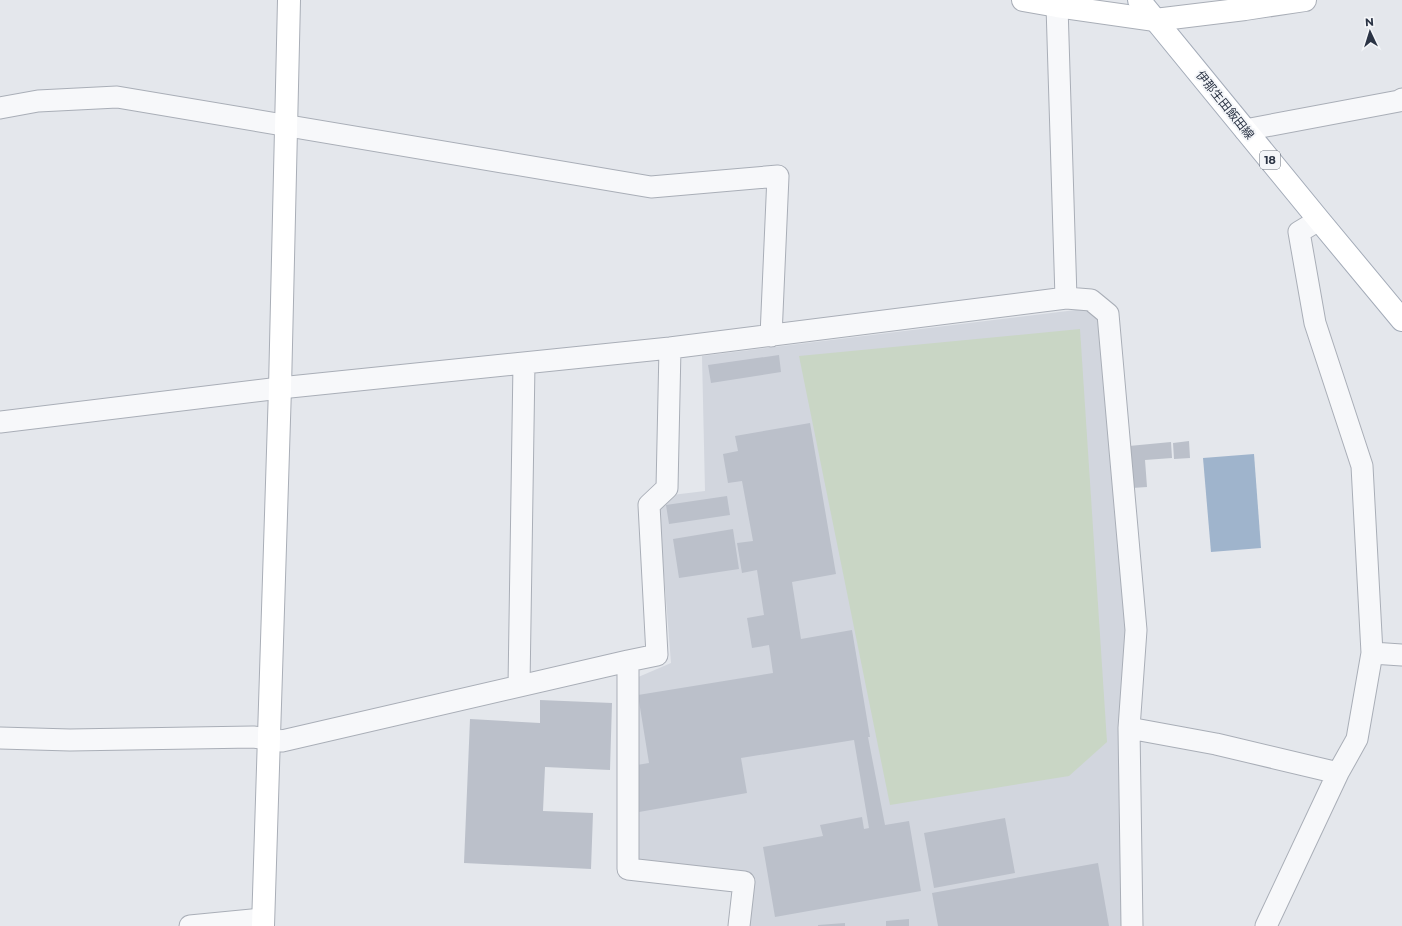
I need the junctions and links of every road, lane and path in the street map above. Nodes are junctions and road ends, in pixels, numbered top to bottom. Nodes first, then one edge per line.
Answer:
1 (288, 0) edge
2 (1023, 0) edge
3 (1139, 0) edge
4 (1305, 0) edge
5 (1057, 6) junction
6 (1155, 20) junction
7 (1402, 98) edge
8 (0, 108) edge
9 (285, 126) junction
10 (1245, 130) junction
11 (1319, 220) junction
12 (1066, 298) junction
13 (1402, 320) edge
14 (771, 336) junction
15 (670, 348) junction
16 (524, 363) junction
17 (280, 388) junction
18 (0, 422) edge
19 (1372, 653) junction
20 (1402, 655) edge
21 (628, 661) junction
22 (519, 686) junction
23 (1129, 728) junction
24 (0, 738) edge
25 (268, 740) junction
26 (1338, 773) junction
27 (263, 923) edge
28 (190, 926) edge
29 (739, 926) edge
30 (1132, 926) edge
31 (1266, 926) edge

1 - 9 street
2 - 5 street
3 - 6 street, 伊那生田飯田線 / 18
4 - 6 street
5 - 6 street
5 - 12 street
6 - 10 street, 伊那生田飯田線 / 18
7 - 10 street
8 - 9 street
9 - 14 street
9 - 17 street
10 - 11 street, 伊那生田飯田線 / 18
11 - 13 street, 伊那生田飯田線 / 18
11 - 19 street
12 - 14 street
12 - 23 street
14 - 15 street
15 - 16 street
15 - 21 street
16 - 17 street
16 - 22 street
17 - 18 street
17 - 25 street
19 - 20 street
19 - 26 street
21 - 22 street
21 - 29 street
22 - 25 street
23 - 26 street
23 - 30 street
24 - 25 street
25 - 27 street
26 - 31 street
27 - 28 street

